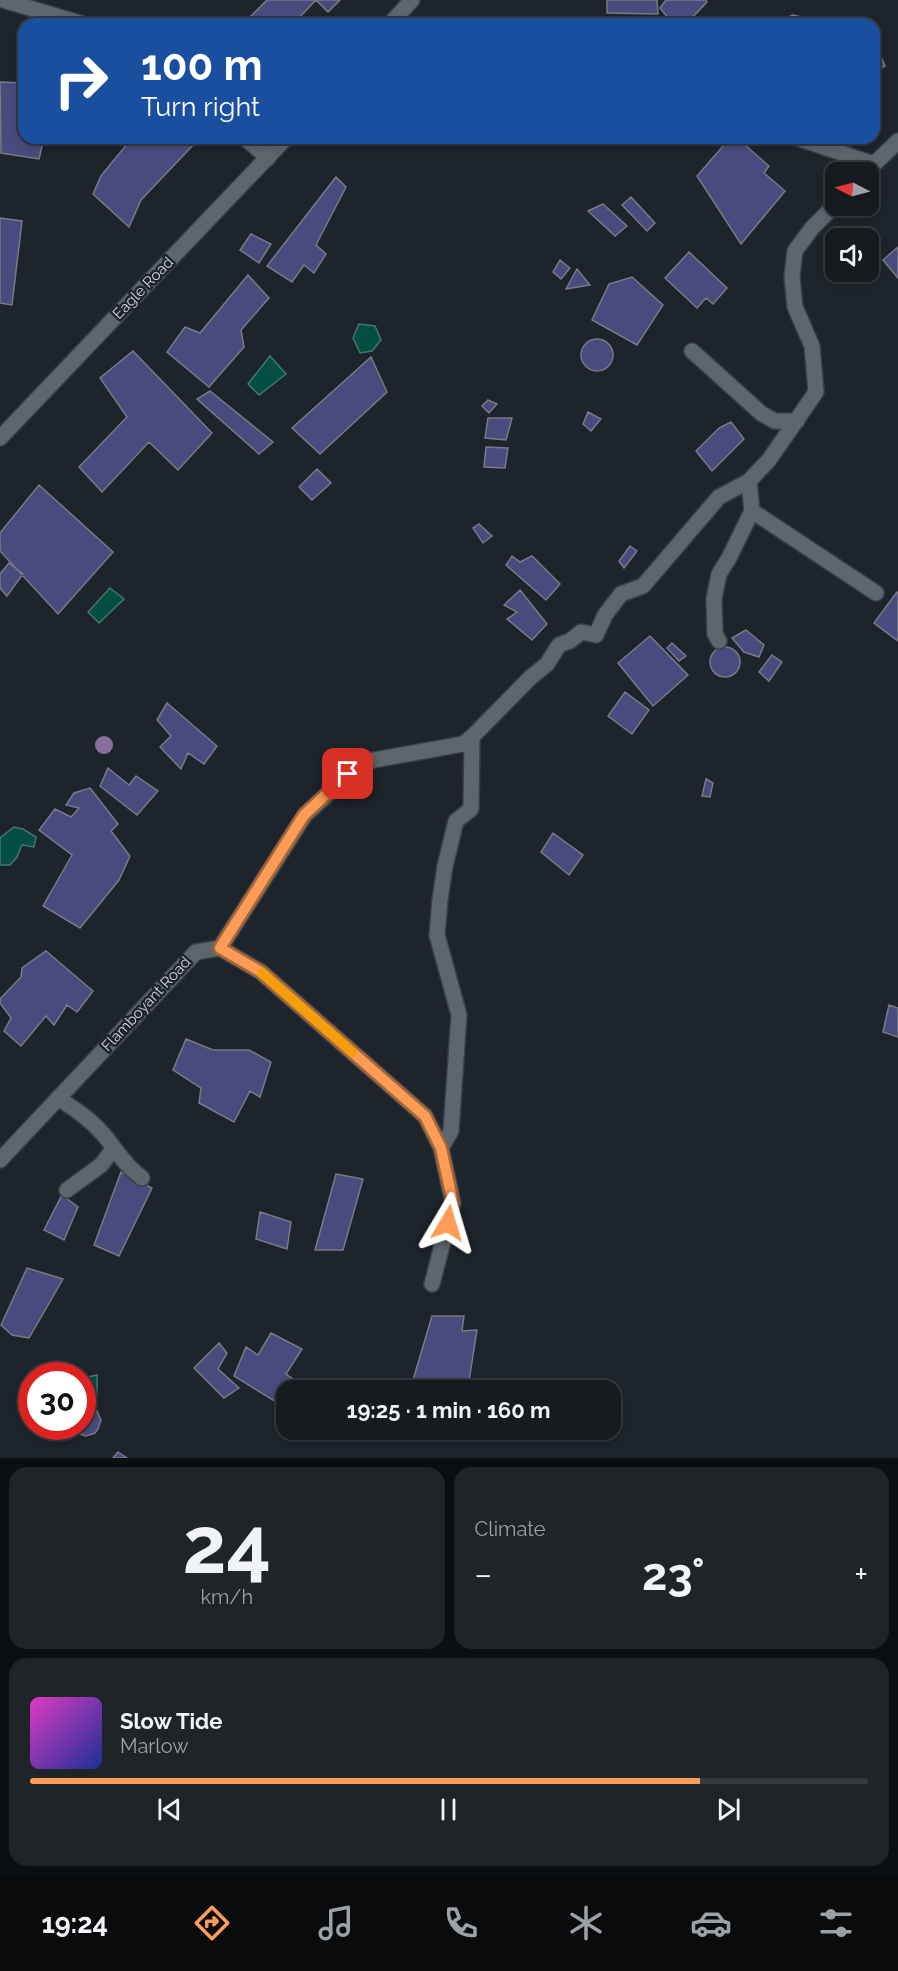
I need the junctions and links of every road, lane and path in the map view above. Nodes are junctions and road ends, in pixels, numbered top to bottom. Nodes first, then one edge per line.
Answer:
1 (3, 0) edge
2 (412, 0) edge
3 (63, 18) edge
4 (396, 18) edge
5 (898, 141) edge
6 (252, 144) edge
7 (281, 144) edge
8 (812, 144) edge
9 (268, 158) junction
10 (856, 162) edge
11 (876, 162) edge
12 (825, 215) edge
13 (692, 351) dead end
14 (797, 422) junction
15 (0, 438) edge
16 (749, 481) junction
17 (752, 511) junction
18 (876, 593) dead end
19 (719, 641) dead end
20 (472, 737) junction
21 (220, 948) junction
22 (58, 1098) junction
23 (114, 1148) junction
24 (441, 1148) junction
25 (0, 1160) edge
26 (142, 1178) dead end
27 (68, 1190) dead end
28 (432, 1284) dead end

1 - 3 street
2 - 4 street
5 - 11 street
6 - 9 street
7 - 9 street, Eagle Road
8 - 10 street
9 - 15 street, Eagle Road
12 - 14 street
13 - 14 street
14 - 16 street
16 - 17 street
16 - 20 street
17 - 18 street
17 - 19 street
20 - 21 street
20 - 24 street
21 - 22 street, Flamboyant Road
21 - 24 street
22 - 23 street
22 - 25 street, Flamboyant Road
23 - 26 street
23 - 27 street
24 - 28 street

